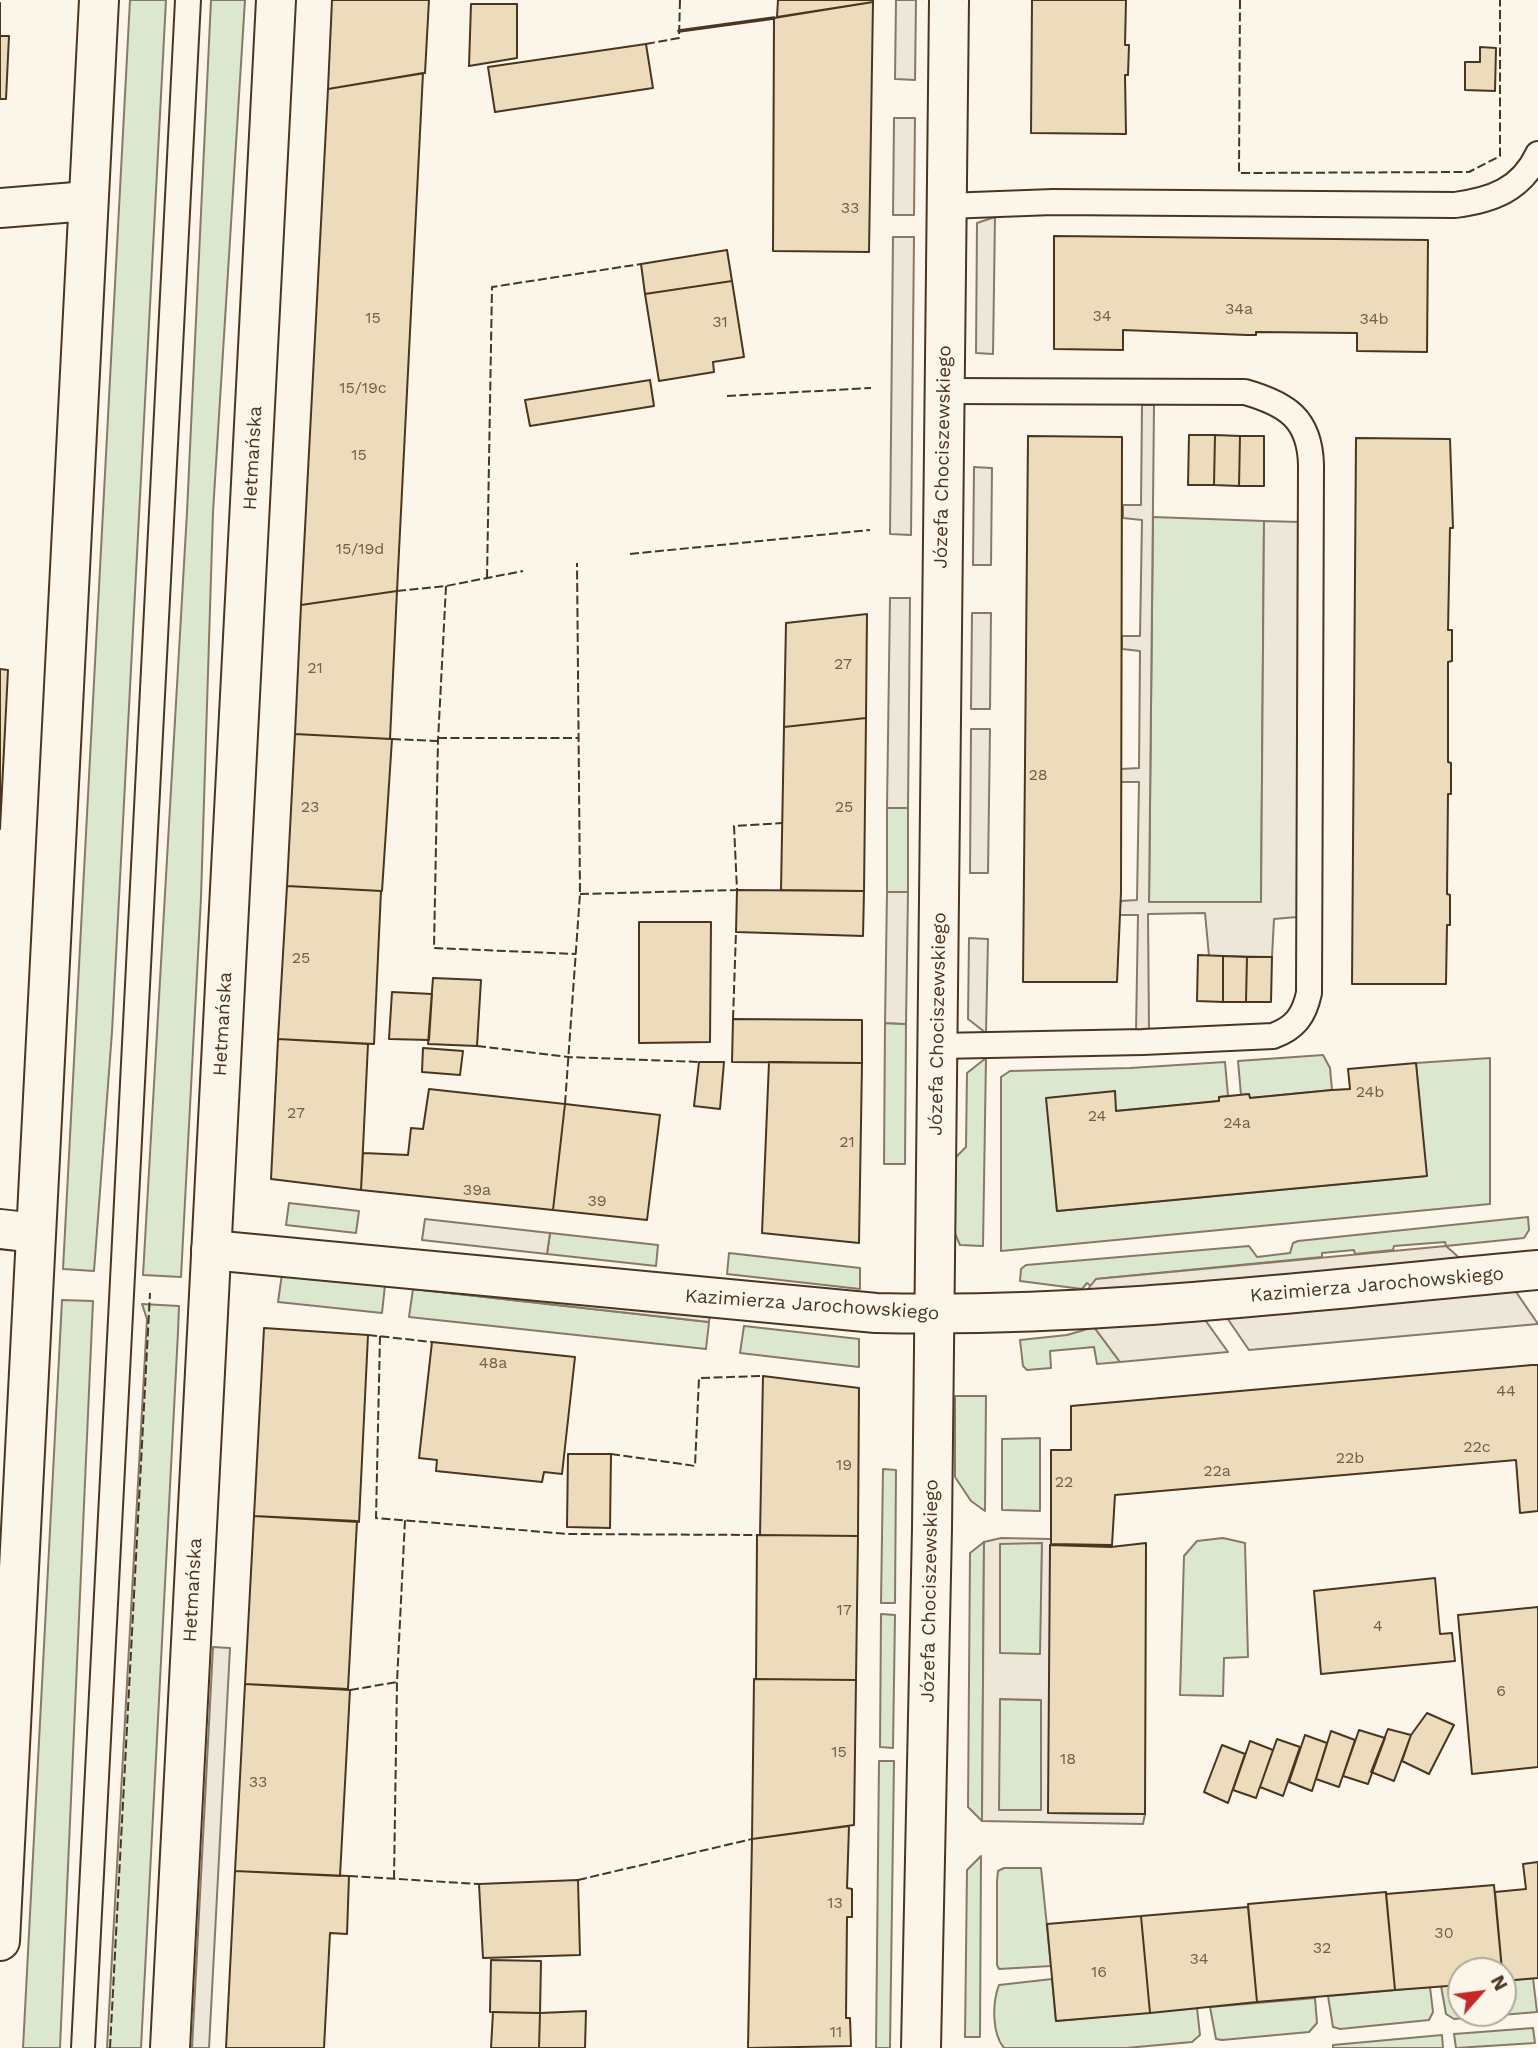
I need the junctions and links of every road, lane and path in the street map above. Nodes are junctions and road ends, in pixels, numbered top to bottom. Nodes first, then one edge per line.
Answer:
1 (99, 0) edge
2 (276, 0) edge
3 (949, 0) edge
4 (1538, 154) edge
5 (88, 201) junction
6 (946, 206) junction
7 (0, 208) edge
8 (943, 391) junction
9 (938, 1046) junction
10 (18, 1231) edge
11 (211, 1250) junction
12 (1538, 1270) edge
13 (935, 1315) junction
14 (0, 1941) edge
15 (170, 2048) edge
16 (921, 2048) edge

1 - 5 main road
2 - 11 main road, Hetmańska
3 - 6 main road, Józefa Chociszewskiego
4 - 6 lane
5 - 7 main road
5 - 10 main road
6 - 8 main road, Józefa Chociszewskiego
8 - 9 main road, Józefa Chociszewskiego
8 - 9 lane
9 - 13 main road, Józefa Chociszewskiego
10 - 14 main road
11 - 13 main road, Kazimierza Jarochowskiego
11 - 15 main road, Hetmańska
12 - 13 main road, Kazimierza Jarochowskiego
13 - 16 main road, Józefa Chociszewskiego

